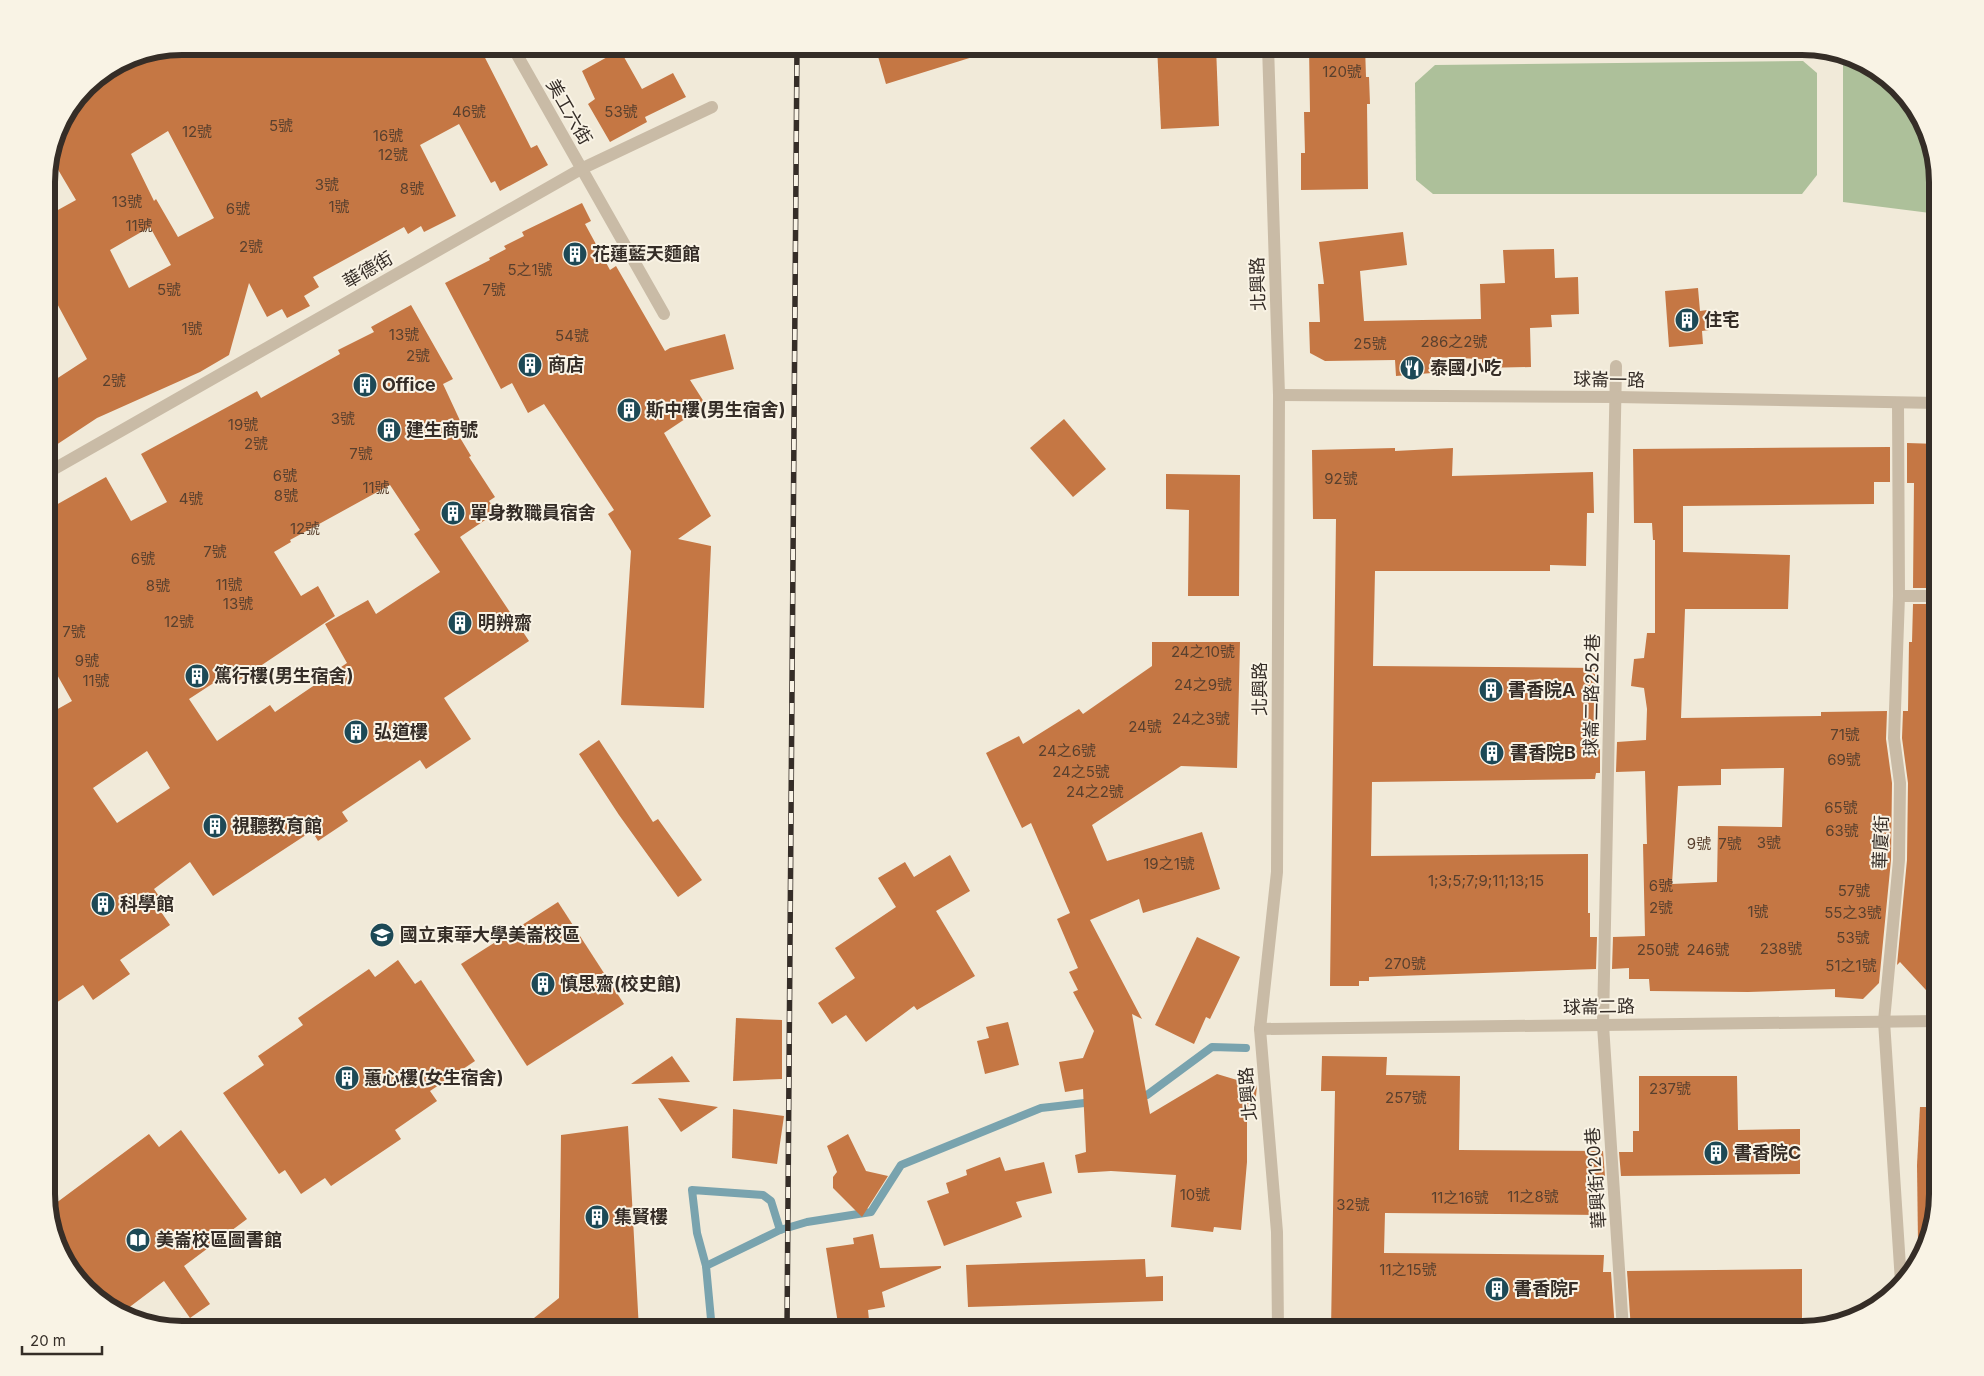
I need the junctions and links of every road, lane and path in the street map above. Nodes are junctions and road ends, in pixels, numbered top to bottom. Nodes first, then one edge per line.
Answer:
1 (517, 55) edge
2 (1268, 55) edge
3 (712, 107) dead end
4 (581, 169) junction
5 (664, 314) dead end
6 (1616, 366) dead end
7 (1279, 395) junction
8 (1616, 397) junction
9 (1898, 403) junction
10 (1929, 404) edge
11 (55, 468) edge
12 (1899, 596) junction
13 (1929, 596) edge
14 (1929, 1021) edge
15 (1884, 1022) junction
16 (1603, 1024) junction
17 (1260, 1029) junction
18 (1901, 1275) edge
19 (1278, 1321) edge
20 (1622, 1321) edge

1 - 4 street, 美工六街
2 - 7 street, 北興路
3 - 4 street, 華德街
4 - 5 street, 美工六街
4 - 11 street, 華德街
6 - 8 street, 球崙二路252巷
7 - 8 street, 球崙一路
7 - 17 street, 北興路
8 - 9 street, 球崙一路
8 - 16 street, 球崙二路252巷
9 - 10 street, 球崙一路
9 - 12 street, 華廈街
12 - 13 street
12 - 15 street, 華廈街
14 - 15 street, 球崙二路
15 - 16 street, 球崙二路
15 - 18 street, 華廈街
16 - 17 street, 球崙二路
16 - 20 street, 華興街120巷
17 - 19 street, 北興路

